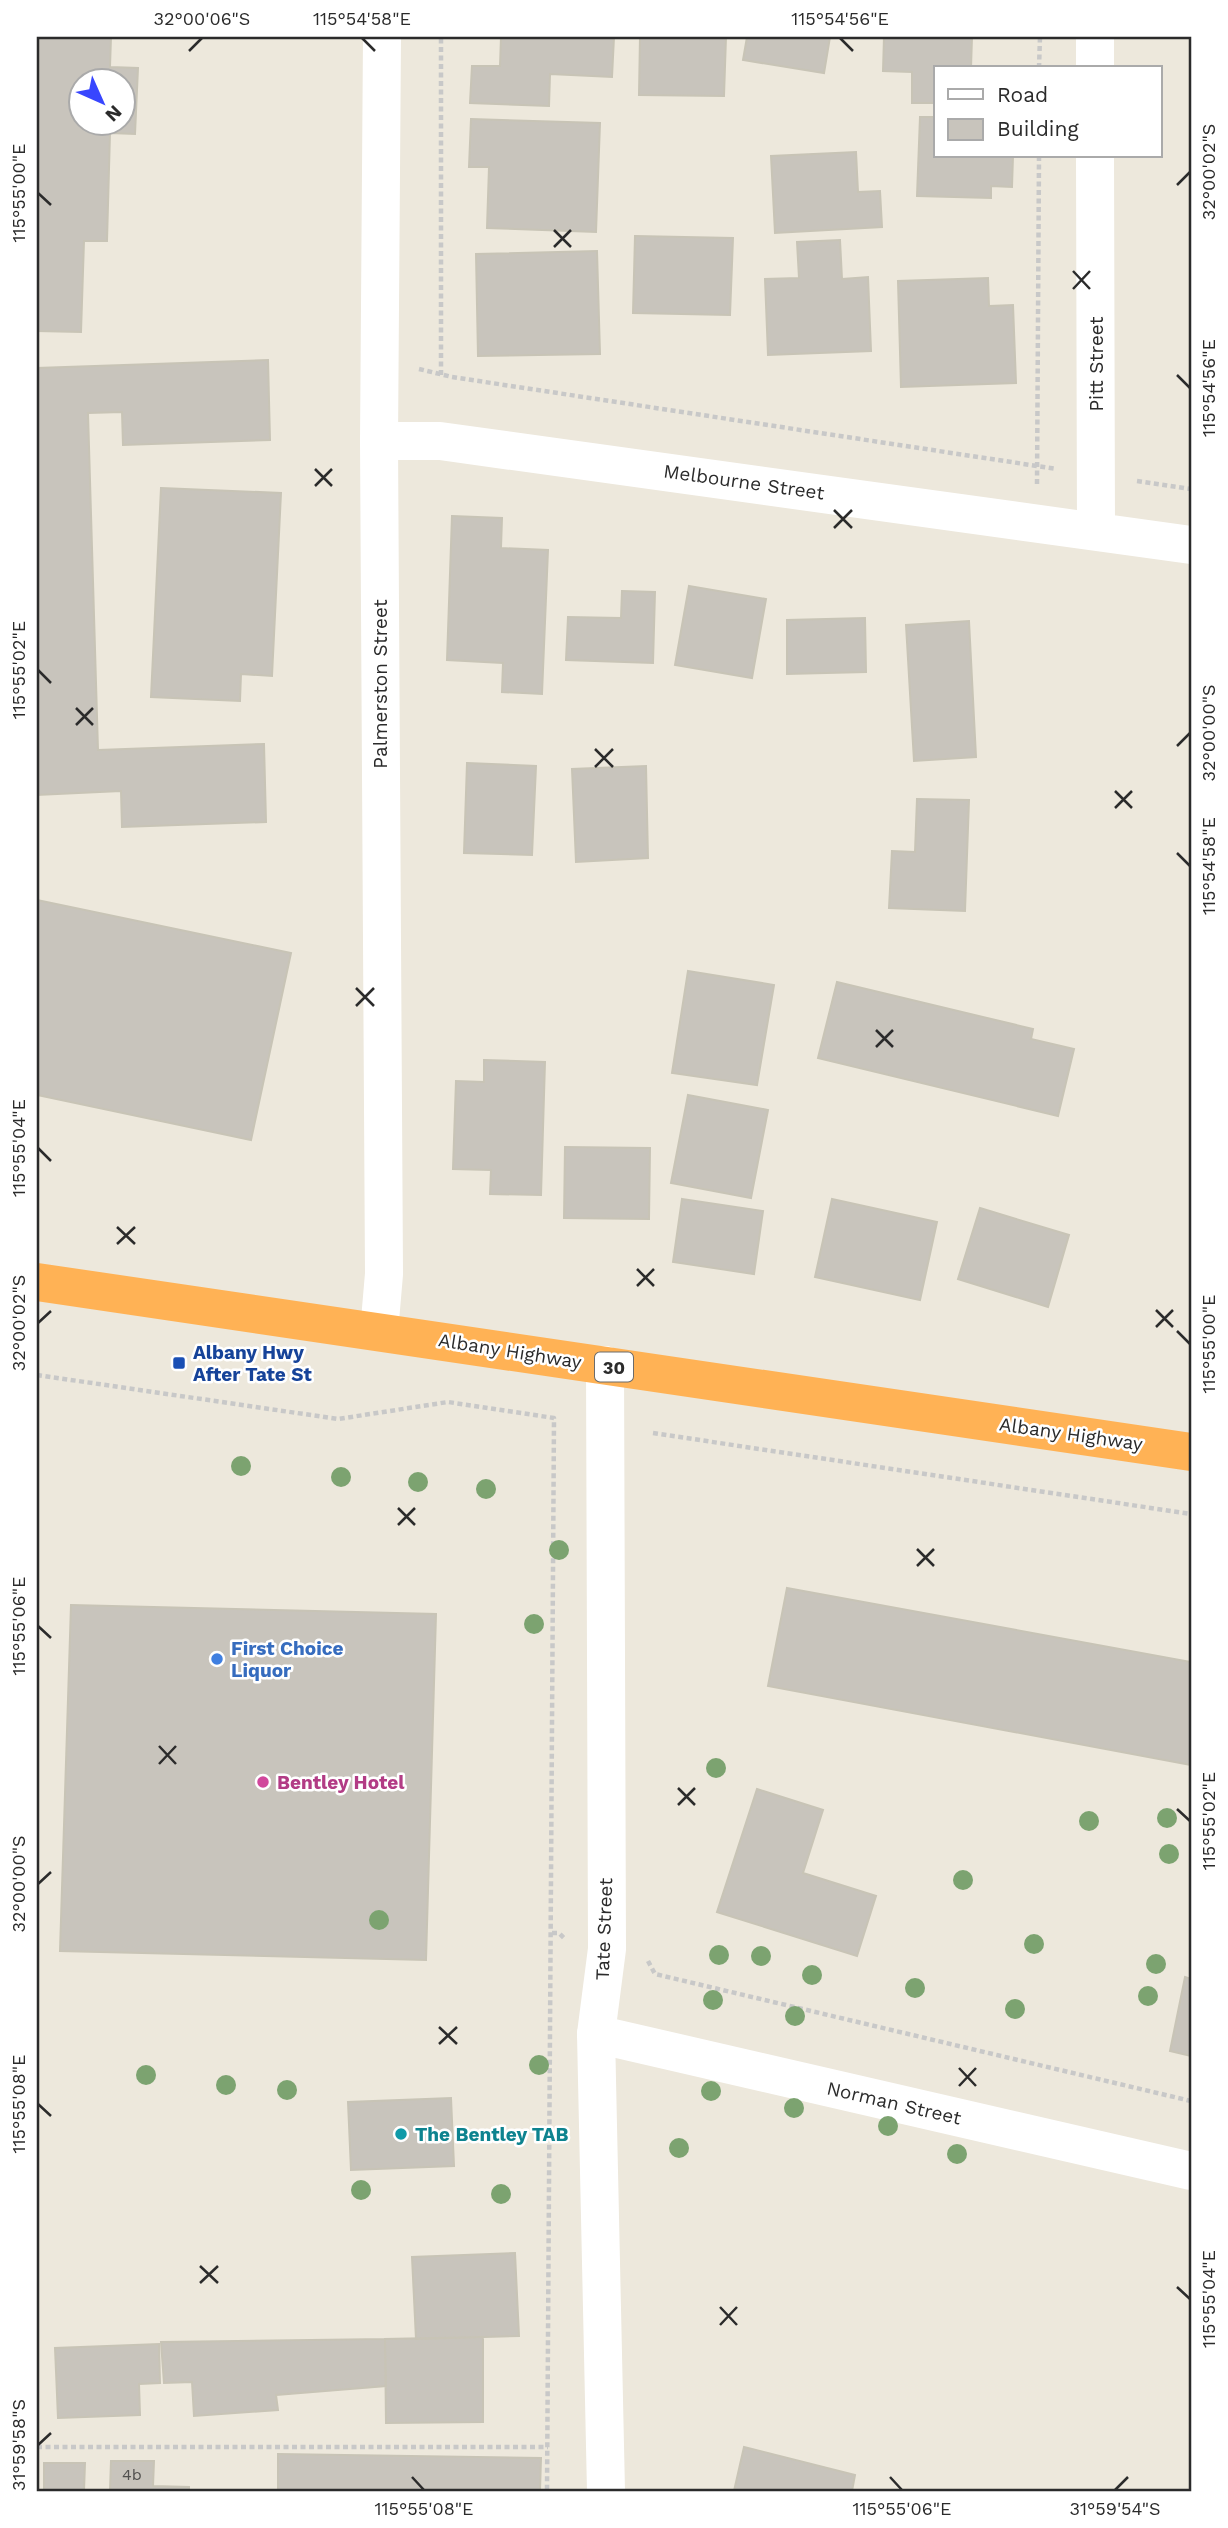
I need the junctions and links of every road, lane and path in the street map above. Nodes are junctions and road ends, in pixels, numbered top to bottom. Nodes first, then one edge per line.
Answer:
1 (382, 37) edge
2 (441, 37) edge
3 (1040, 37) edge
4 (1095, 37) edge
5 (1039, 66) edge
6 (1095, 66) edge
7 (1039, 158) edge
8 (1095, 158) edge
9 (415, 369) dead end
10 (441, 375) junction
11 (379, 441) junction
12 (1037, 466) junction
13 (1062, 469) dead end
14 (1129, 479) dead end
15 (1191, 489) edge
16 (1036, 522) junction
17 (1096, 531) junction
18 (1191, 545) edge
19 (37, 1282) edge
20 (379, 1332) junction
21 (605, 1365) junction
22 (37, 1376) edge
23 (653, 1433) dead end
24 (1191, 1452) edge
25 (1191, 1514) edge
26 (552, 1933) junction
27 (607, 1949) junction
28 (596, 2034) junction
29 (1191, 2101) edge
30 (1191, 2171) edge
31 (37, 2447) edge
32 (548, 2447) junction
33 (547, 2491) edge
34 (606, 2491) edge

1 - 11 street, Palmerston Street
2 - 10 path
3 - 5 path
4 - 6 street
7 - 12 path
8 - 17 street, Pitt Street
9 - 10 path
10 - 12 path
11 - 16 street, Melbourne Street
11 - 20 street, Palmerston Street
12 - 13 path
12 - 16 path
14 - 15 path
16 - 17 street, Melbourne Street
17 - 18 street, Melbourne Street
19 - 20 highway, Albany Highway / 30
20 - 21 highway, Albany Highway / 30
21 - 24 highway, Albany Highway / 30
21 - 27 street, Tate Street
22 - 26 path
23 - 25 path
26 - 27 path
26 - 32 path
27 - 28 street, Tate Street
27 - 29 path
28 - 30 street, Norman Street
28 - 34 street, Tate Street
31 - 32 path
32 - 33 path

